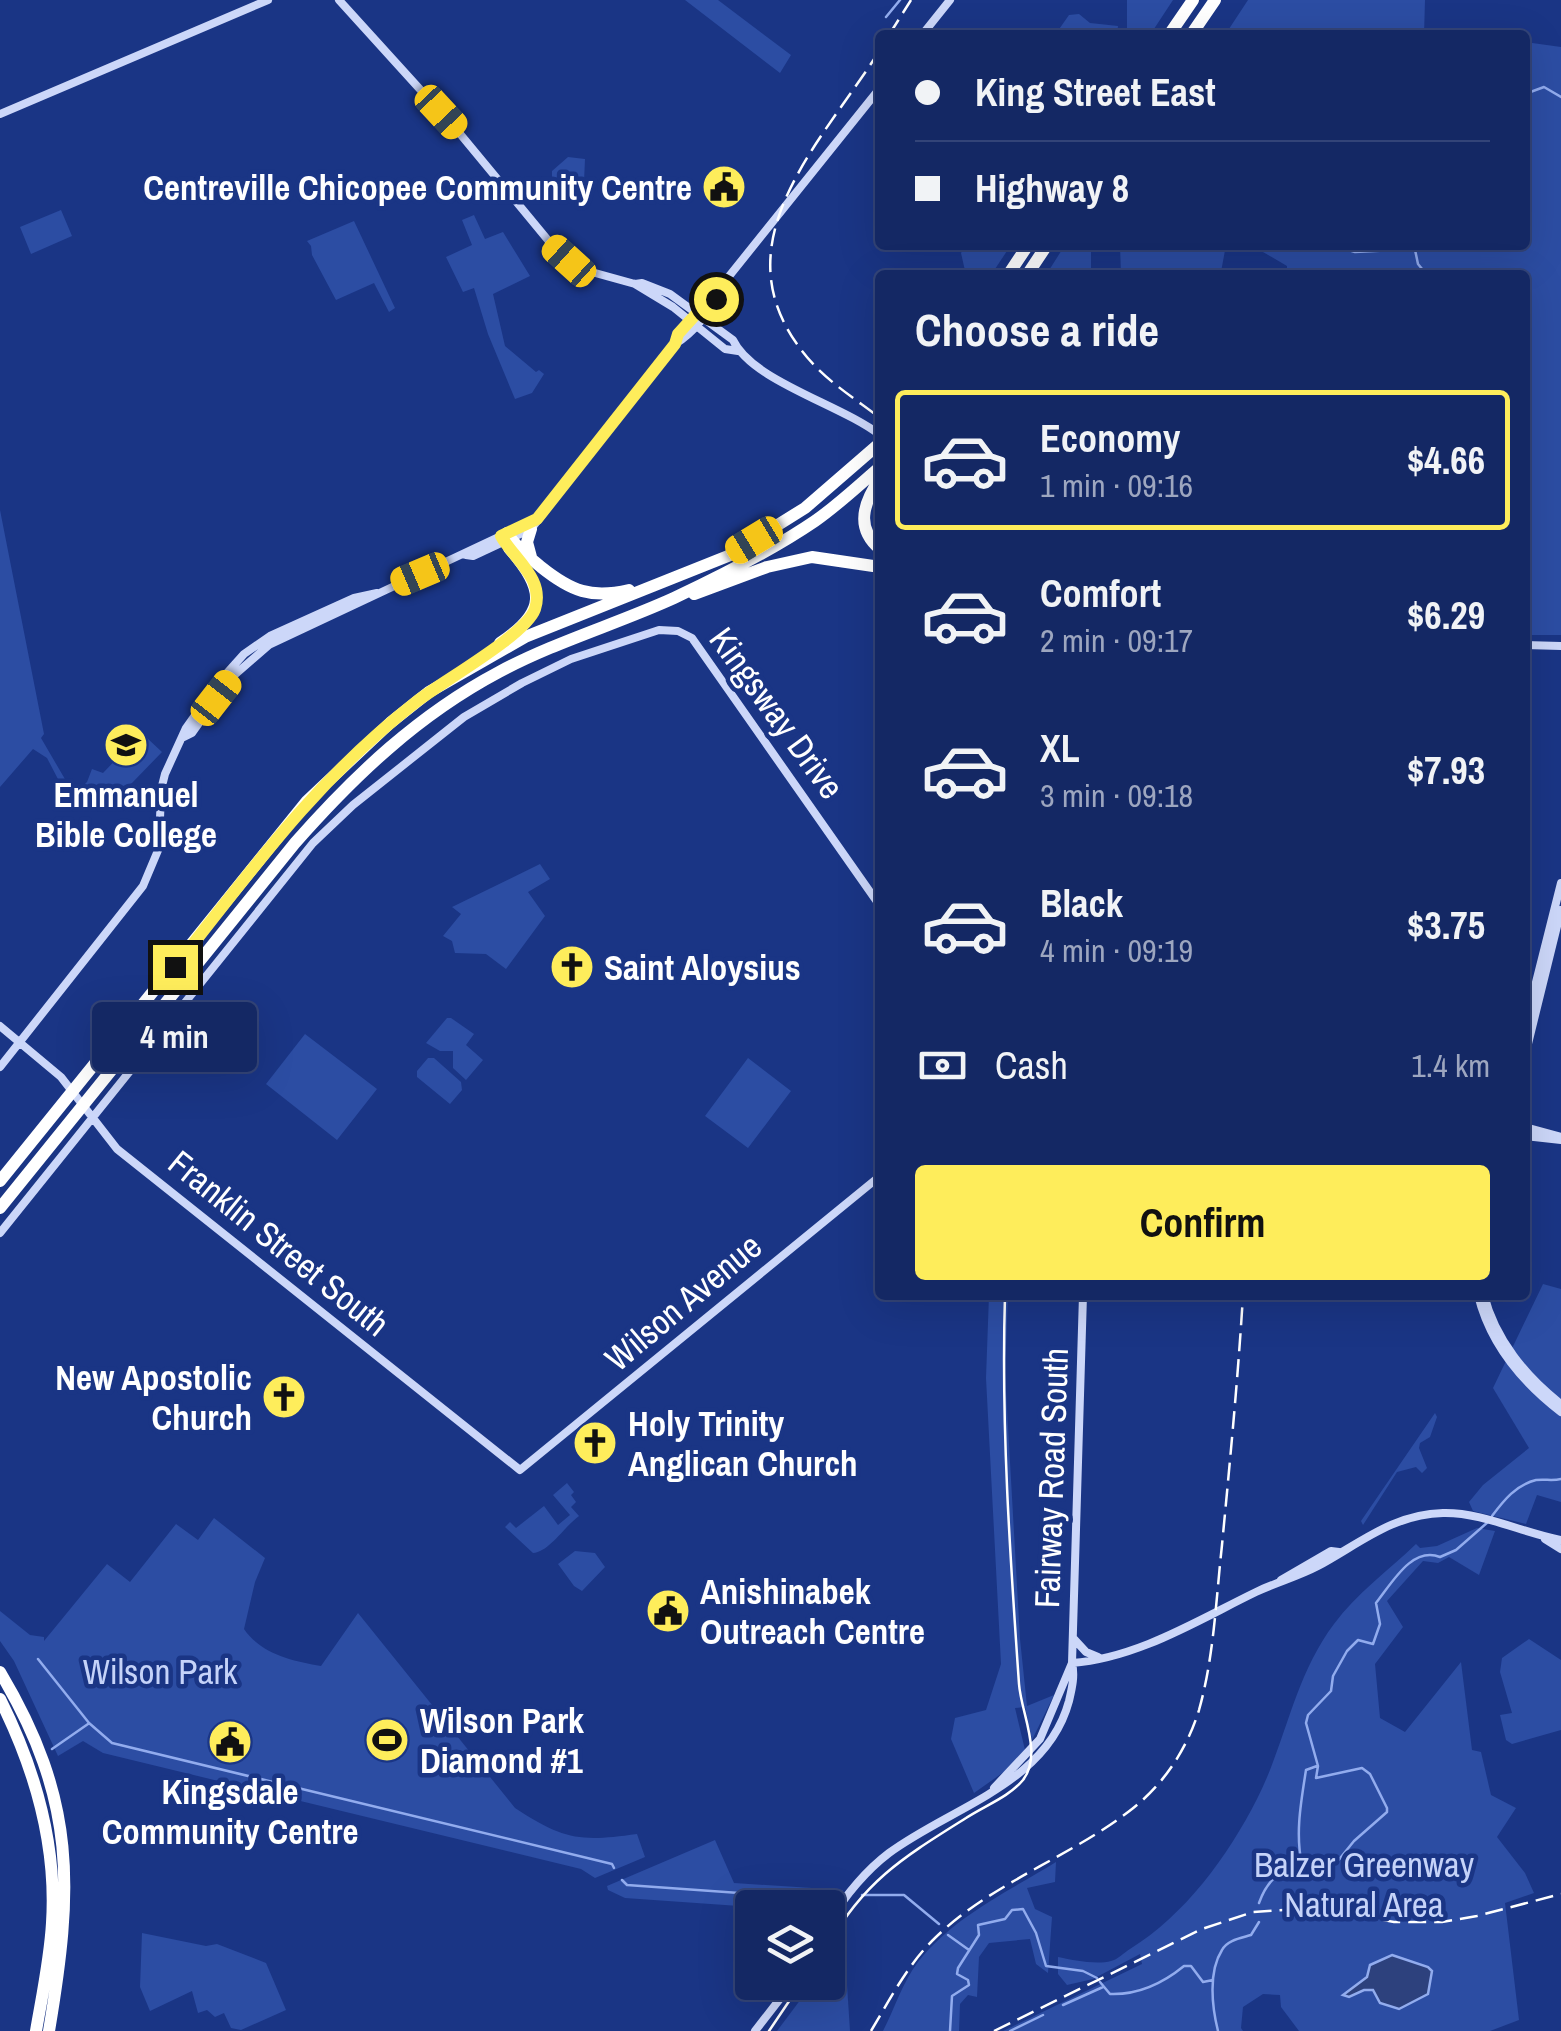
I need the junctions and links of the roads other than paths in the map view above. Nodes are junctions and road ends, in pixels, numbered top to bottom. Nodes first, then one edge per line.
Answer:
1 (268, 0) edge
2 (338, 0) edge
3 (950, 0) edge
4 (1193, 0) edge
5 (1215, 0) edge
6 (926, 30) edge
7 (1172, 30) edge
8 (1194, 30) edge
9 (875, 94) edge
10 (0, 114) edge
11 (697, 318) junction
12 (875, 432) edge
13 (875, 448) edge
14 (875, 471) edge
15 (875, 488) edge
16 (534, 524) junction
17 (506, 538) junction
18 (875, 544) edge
19 (532, 559) junction
20 (875, 566) edge
21 (661, 584) junction
22 (672, 599) junction
23 (1530, 644) edge
24 (1561, 646) edge
25 (471, 666) junction
26 (1561, 883) edge
27 (875, 899) edge
28 (1561, 910) edge
29 (1530, 1006) edge
30 (0, 1026) edge
31 (1530, 1036) edge
32 (20, 1042) junction
33 (0, 1067) edge
34 (89, 1116) junction
35 (1530, 1129) edge
36 (1530, 1136) edge
37 (1561, 1139) edge
38 (52, 1140) junction
39 (875, 1180) edge
40 (0, 1181) edge
41 (0, 1200) edge
42 (0, 1208) edge
43 (0, 1233) edge
44 (1083, 1300) edge
45 (1482, 1300) edge
46 (1484, 1300) edge
47 (1561, 1404) edge
48 (1561, 1412) edge
49 (520, 1470) joint
50 (1544, 1539) junction
51 (1561, 1540) edge
52 (1561, 1549) edge
53 (1073, 1638) junction
54 (1102, 1658) junction
55 (1072, 1663) junction
56 (0, 1672) edge
57 (0, 1700) edge
58 (994, 1790) junction
59 (845, 1900) edge
60 (779, 2000) edge
61 (36, 2031) edge
62 (50, 2031) edge
63 (755, 2031) edge

1 - 10 main road
2 - 11 main road
3 - 6 main road
4 - 7 highway
5 - 8 highway
9 - 11 main road
11 - 12 main road
11 - 16 main road
13 - 21 highway
14 - 22 highway
15 - 18 highway
16 - 17 main road
16 - 19 highway
17 - 19 highway
17 - 25 highway
17 - 32 main road
19 - 21 highway
20 - 22 highway
21 - 25 highway
22 - 38 highway
23 - 24 main road
25 - 40 highway
26 - 29 main road
27 - 34 main road, Kingsway Drive
28 - 31 main road
30 - 32 main road, Franklin Street South
32 - 33 main road
32 - 34 main road, Franklin Street South
34 - 43 main road, Kingsway Drive
34 - 49 main road, Franklin Street South
35 - 37 main road
36 - 37 main road
38 - 41 highway
38 - 42 highway
39 - 49 main road, Wilson Avenue
44 - 53 main road, Fairway Road South
45 - 48 main road
46 - 47 main road
50 - 51 main road
50 - 52 main road
50 - 54 main road
53 - 54 main road
53 - 55 main road, Fairway Road South
54 - 55 main road
55 - 58 main road
55 - 58 main road
56 - 62 highway
57 - 61 highway
58 - 59 main road
60 - 63 main road

